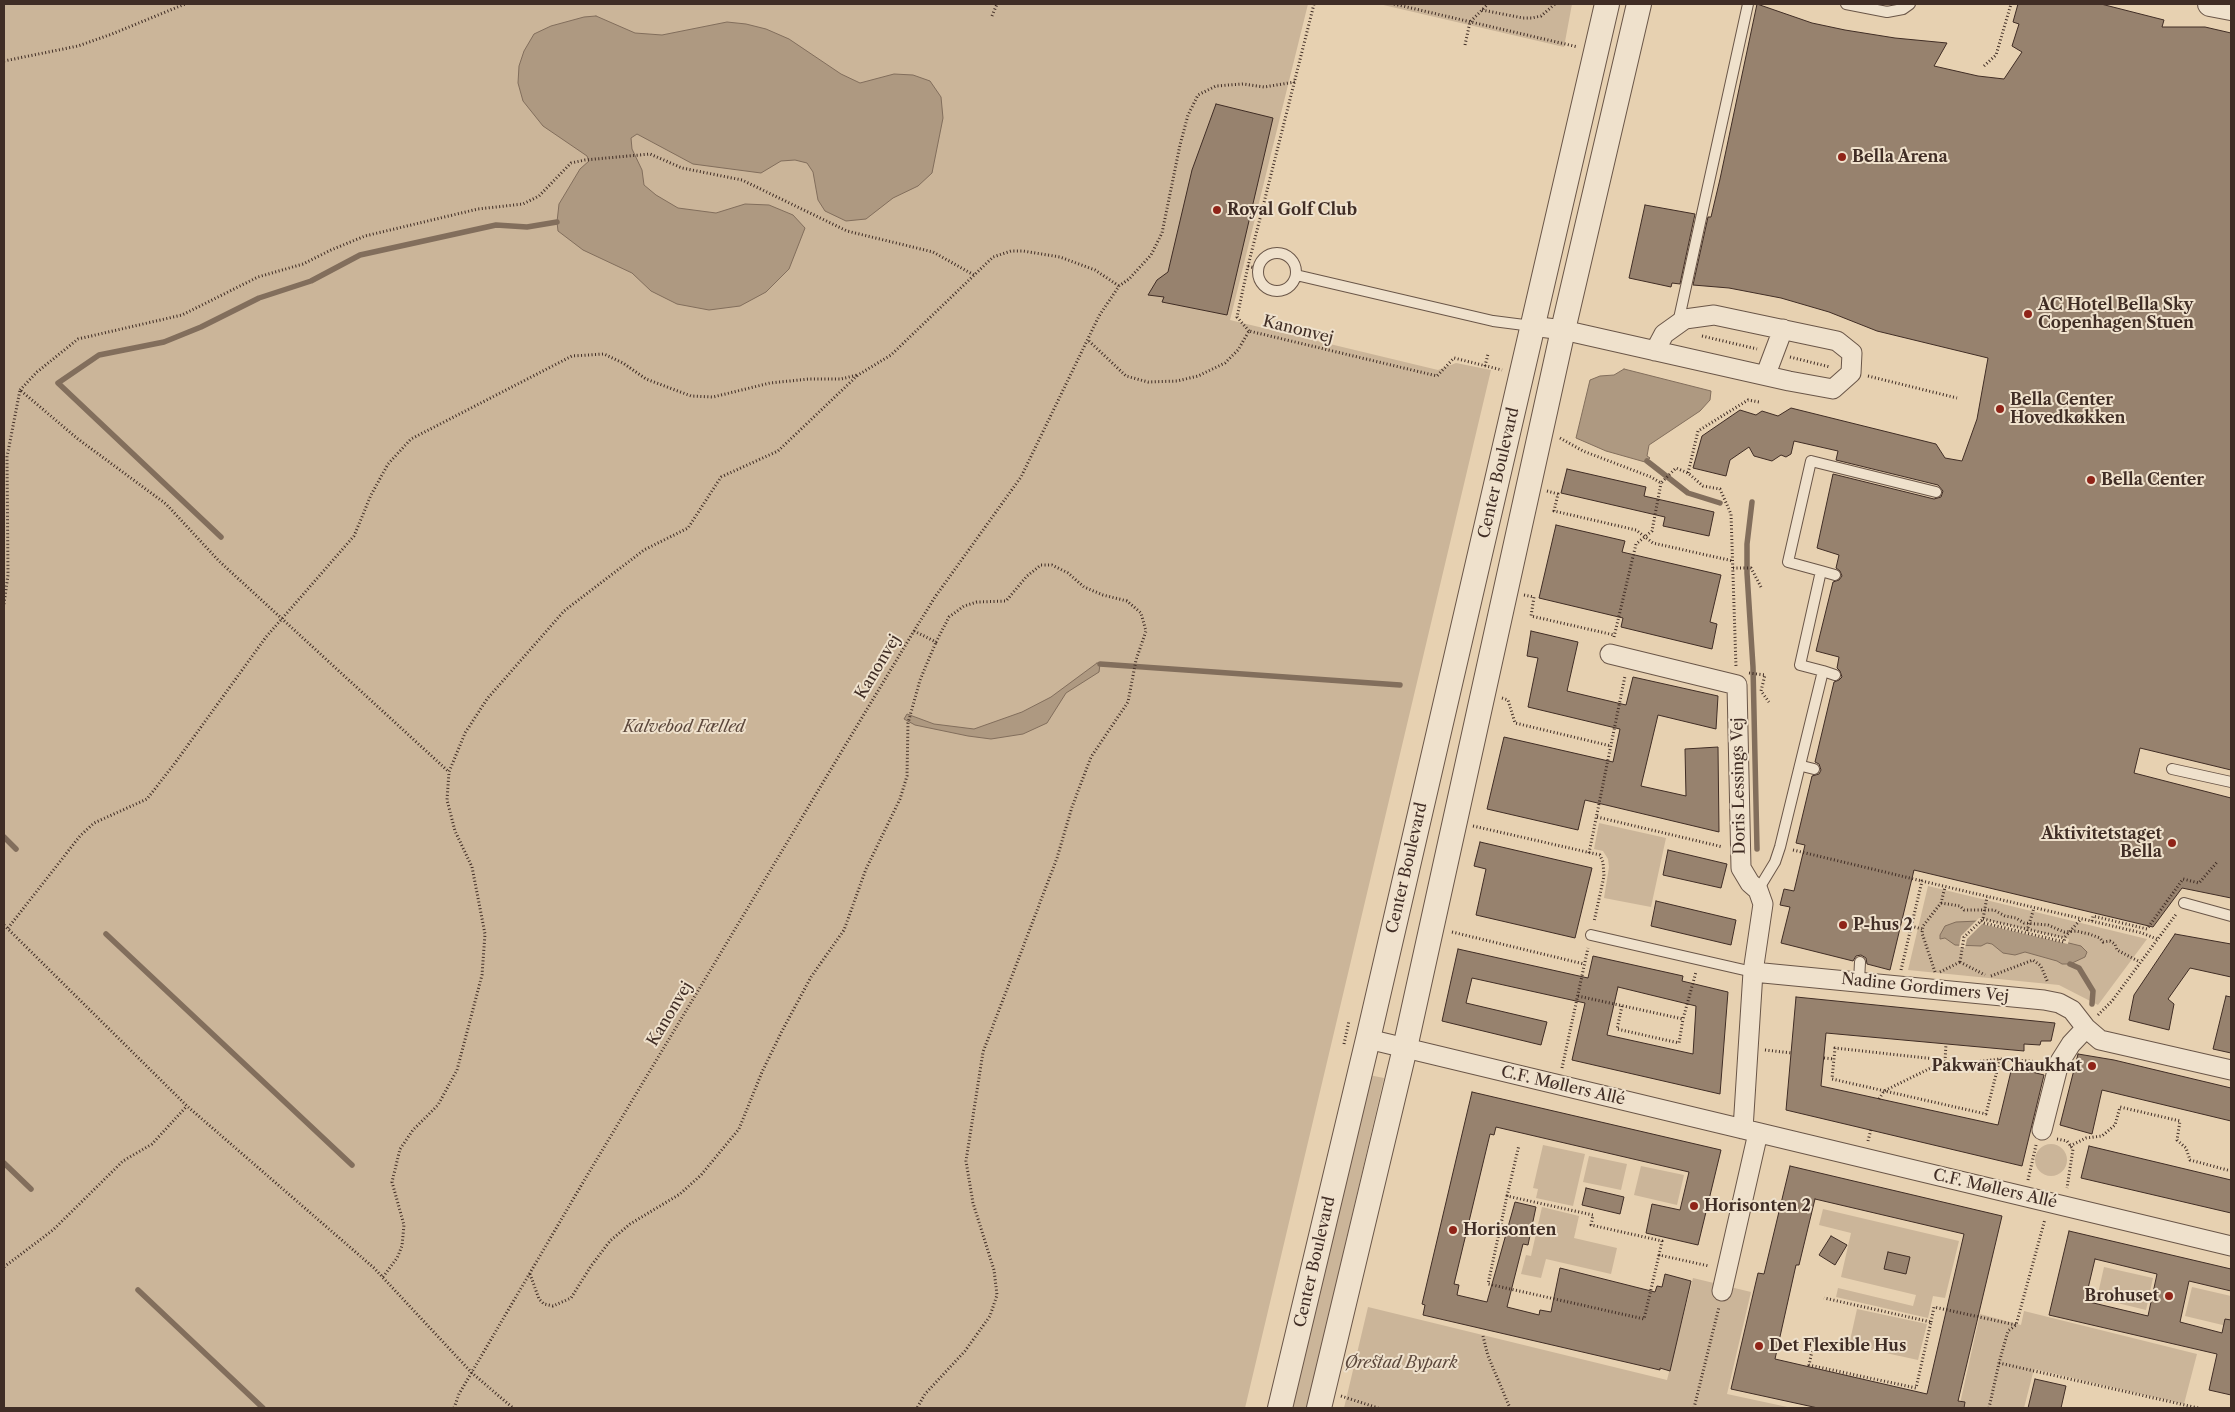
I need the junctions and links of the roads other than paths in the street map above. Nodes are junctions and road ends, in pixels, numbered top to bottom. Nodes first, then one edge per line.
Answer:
1 (1607, 4) edge
2 (1639, 4) edge
3 (1748, 4) edge
4 (1846, 4) edge
5 (1910, 4) edge
6 (2210, 4) edge
7 (2231, 8) edge
8 (1296, 275) junction
9 (1678, 324) junction
10 (1532, 326) junction
11 (1783, 329) junction
12 (1563, 330) junction
13 (1655, 351) junction
14 (1766, 374) junction
15 (1936, 492) dead end
16 (1821, 571) junction
17 (1835, 575) dead end
18 (1610, 654) road end
19 (1823, 671) junction
20 (1835, 675) dead end
21 (1802, 766) junction
22 (1814, 769) dead end
23 (2172, 769) dead end
24 (2231, 782) edge
25 (1758, 890) junction
26 (2184, 903) road end
27 (2231, 916) edge
28 (1591, 935) road end
29 (1753, 972) junction
30 (2086, 1028) junction
31 (1368, 1039) junction
32 (1405, 1048) junction
33 (2231, 1070) edge
34 (1750, 1131) junction
35 (2041, 1133) road end
36 (2231, 1246) edge
37 (1722, 1291) road end
38 (1321, 1400) edge
39 (1280, 1408) edge

1 - 10 street, Center Boulevard
2 - 12 street, Center Boulevard
3 - 9 lane
4 - 5 lane
6 - 7 street
8 - 8 lane
8 - 10 lane
9 - 11 street
9 - 13 street
10 - 12 street
10 - 31 street, Center Boulevard
11 - 14 street
11 - 14 street
12 - 13 street
12 - 32 street, Center Boulevard
13 - 14 street
15 - 16 lane
16 - 17 lane
16 - 19 lane
18 - 25 street, Doris Lessings Vej
19 - 20 lane
19 - 21 lane
21 - 22 lane
21 - 25 lane
23 - 24 lane
25 - 29 street
26 - 27 lane
28 - 29 lane
29 - 30 street, Nadine Gordimers Vej
29 - 34 street
30 - 33 street, Nadine Gordimers Vej
30 - 35 street
31 - 32 street, C.F. Møllers Allé
31 - 39 street, Center Boulevard
32 - 34 street, C.F. Møllers Allé
32 - 38 street, Center Boulevard
34 - 36 street, C.F. Møllers Allé
34 - 37 street

